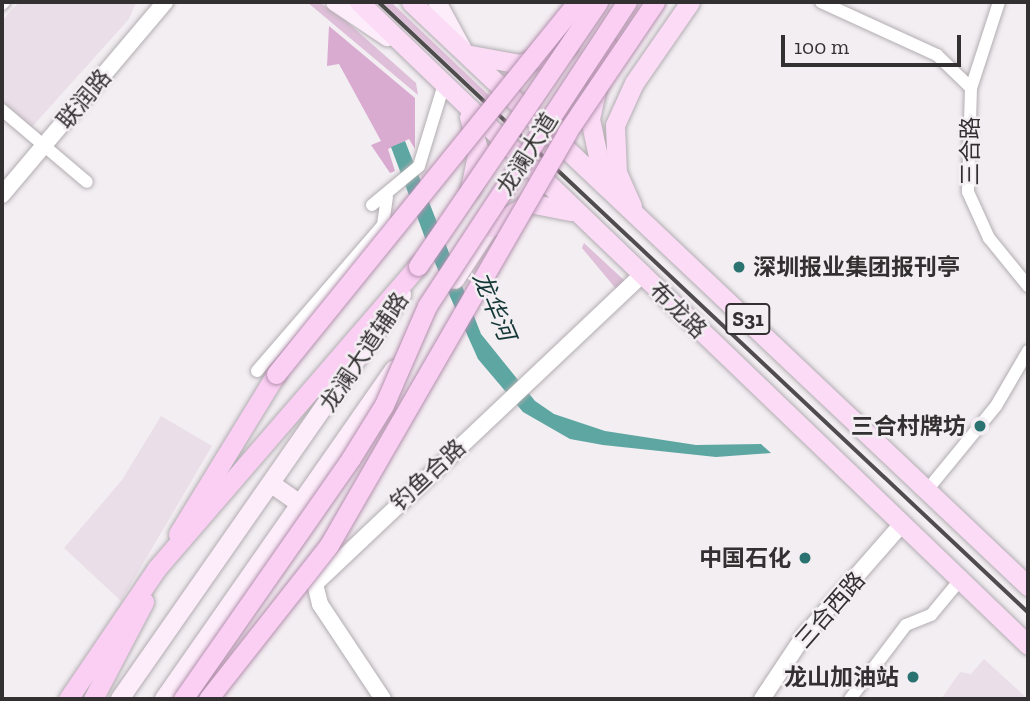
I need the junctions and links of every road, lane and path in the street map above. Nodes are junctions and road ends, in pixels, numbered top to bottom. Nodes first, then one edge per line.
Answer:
1 (165, 2) edge
2 (335, 2) edge
3 (411, 2) edge
4 (438, 2) edge
5 (577, 2) edge
6 (600, 2) edge
7 (627, 2) edge
8 (636, 2) edge
9 (655, 2) edge
10 (690, 2) edge
11 (821, 2) edge
12 (999, 2) edge
13 (364, 3) edge
14 (574, 42) junction
15 (606, 45) junction
16 (402, 47) junction
17 (464, 52) junction
18 (971, 88) junction
19 (450, 89) junction
20 (2, 110) edge
21 (526, 111) junction
22 (550, 134) junction
23 (506, 143) junction
24 (44, 148) junction
25 (530, 166) junction
26 (87, 182) dead end
27 (611, 193) junction
28 (2, 195) edge
29 (387, 197) junction
30 (372, 205) dead end
31 (460, 211) junction
32 (582, 216) junction
33 (647, 226) junction
34 (486, 234) junction
35 (419, 267) junction
36 (642, 275) junction
37 (1028, 286) edge
38 (432, 306) junction
39 (1028, 351) edge
40 (257, 370) dead end
41 (273, 485) junction
42 (928, 489) junction
43 (300, 504) junction
44 (902, 524) junction
45 (960, 580) junction
46 (1028, 586) edge
47 (1028, 645) edge
48 (68, 699) edge
49 (93, 699) edge
50 (120, 699) edge
51 (164, 699) edge
52 (183, 699) edge
53 (208, 699) edge
54 (383, 699) edge
55 (762, 699) edge
56 (849, 699) edge

1 - 24 street, 联润路
2 - 16 main road
3 - 17 main road, 布龙路 / S31
4 - 17 main road
5 - 49 highway, bridge
6 - 14 main road, 龙澜大道辅路
6 - 35 highway, 龙澜大道, bridge
7 - 38 highway, 龙澜大道, bridge
8 - 15 main road, 龙澜大道辅路
9 - 53 highway, bridge
10 - 33 main road
11 - 18 street
12 - 18 street, 三合路
13 - 16 main road, 布龙路 / S31
14 - 17 main road
14 - 21 main road, 龙澜大道辅路
15 - 22 main road, 龙澜大道辅路
15 - 27 main road
16 - 19 main road, 布龙路 / S31
17 - 21 main road, 布龙路 / S31
18 - 37 street, 三合路
19 - 23 main road, 布龙路 / S31
19 - 29 street
19 - 31 main road
20 - 24 street
21 - 22 main road, 布龙路 / S31
21 - 23 main road, 龙澜大道辅路
22 - 25 main road, 龙澜大道辅路
22 - 27 main road, 布龙路 / S31
23 - 25 main road, 布龙路 / S31
23 - 31 main road, 龙澜大道辅路
24 - 26 street
24 - 28 street, 联润路
25 - 32 main road, 布龙路 / S31
25 - 34 main road, 龙澜大道辅路
27 - 33 main road, 布龙路 / S31
29 - 30 street
29 - 40 street
31 - 35 main road, 龙澜大道辅路, bridge
32 - 34 main road
32 - 36 main road, 布龙路 / S31
33 - 42 main road, 布龙路 / S31
34 - 38 main road, 龙澜大道辅路
35 - 41 main road, 龙澜大道辅路
35 - 48 highway, 龙澜大道
36 - 44 main road, 布龙路 / S31
36 - 54 street, 钓鱼合路
38 - 43 main road, 龙澜大道辅路
38 - 52 highway, 龙澜大道, bridge
39 - 42 street
41 - 43 main road
41 - 50 main road, 龙澜大道辅路
42 - 46 main road, 布龙路 / S31
43 - 51 main road, 龙澜大道辅路
44 - 45 main road, 布龙路 / S31
44 - 55 street, 三合西路
45 - 47 main road, 布龙路 / S31
45 - 56 street

